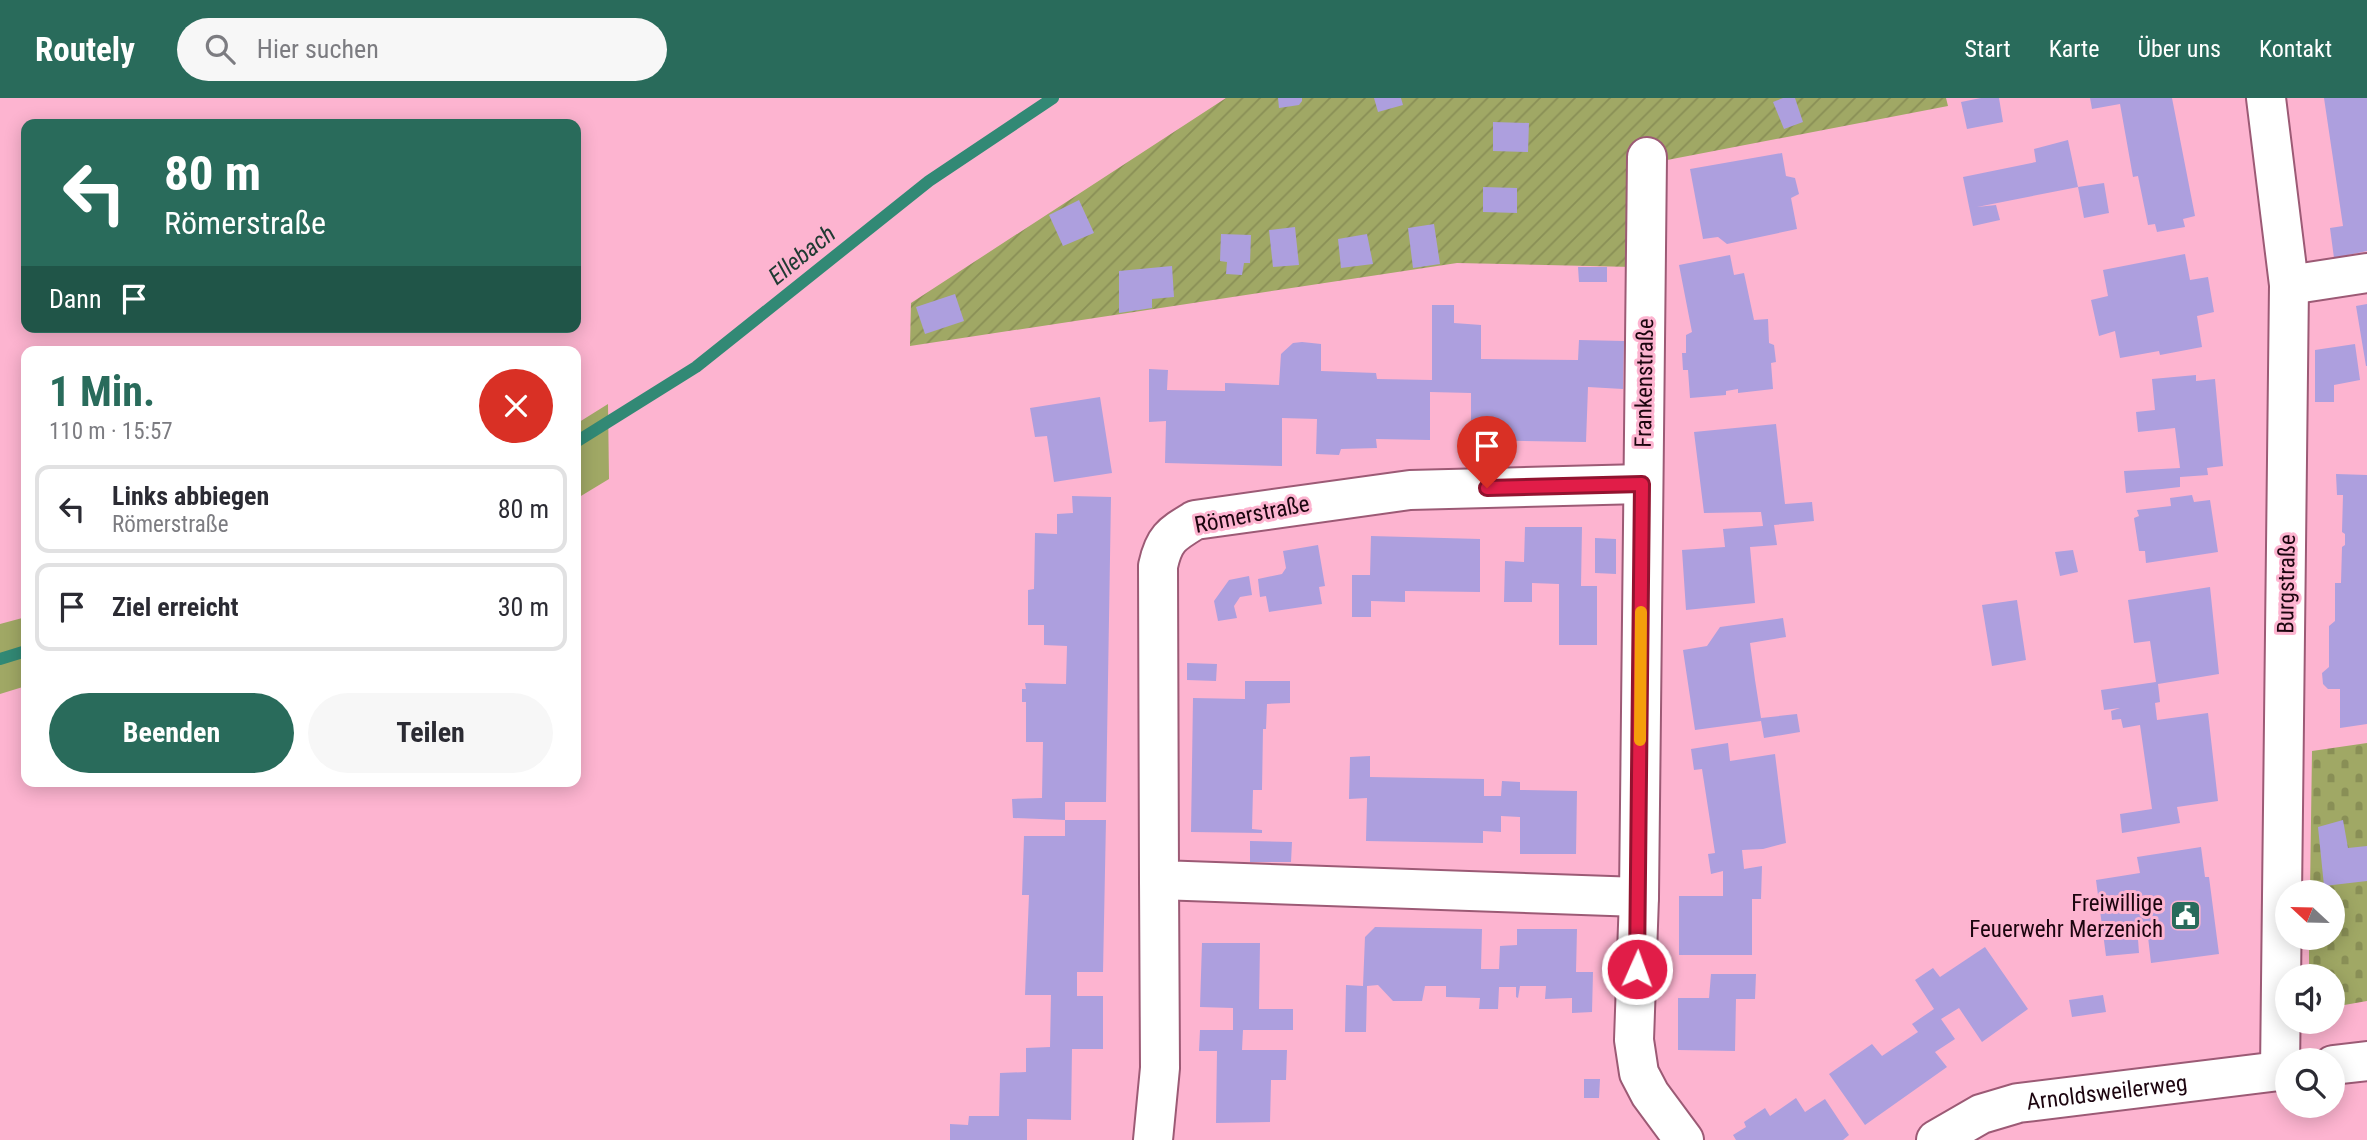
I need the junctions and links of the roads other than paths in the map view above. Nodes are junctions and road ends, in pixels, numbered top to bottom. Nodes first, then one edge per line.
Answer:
1 (2266, 98) edge
2 (1647, 157) dead end
3 (2367, 273) edge
4 (2289, 285) junction
5 (1642, 484) junction
6 (1159, 880) junction
7 (1639, 897) junction
8 (2284, 1048) edge
9 (2367, 1061) edge
10 (2345, 1064) edge
11 (2275, 1071) edge
12 (1153, 1140) edge
13 (1684, 1140) edge
14 (1936, 1140) edge

1 - 4 street, Burgstraße
2 - 5 street, Frankenstraße
3 - 4 street
4 - 8 street, Burgstraße
5 - 6 street, Römerstraße
5 - 7 street, Frankenstraße
6 - 7 street
6 - 12 street, Römerstraße
7 - 13 street, Frankenstraße
9 - 10 street
11 - 14 street, Arnoldsweilerweg

